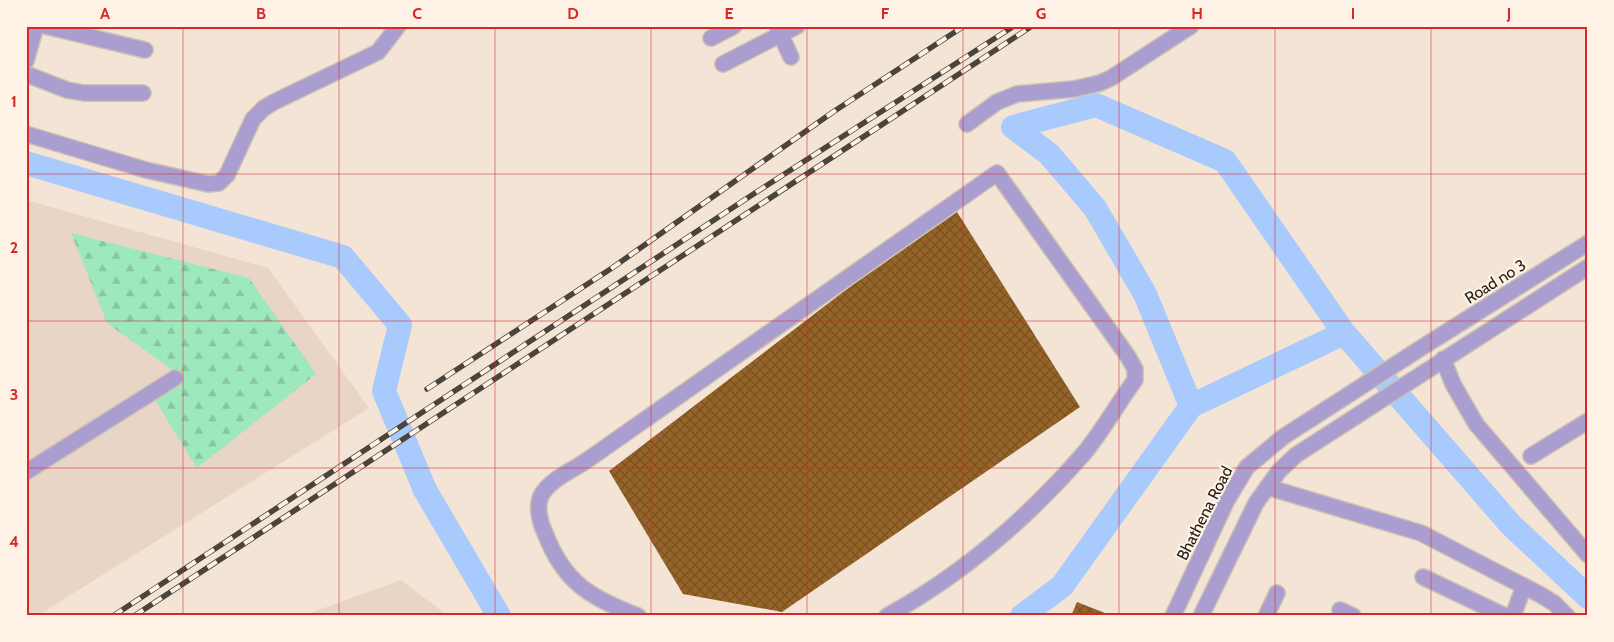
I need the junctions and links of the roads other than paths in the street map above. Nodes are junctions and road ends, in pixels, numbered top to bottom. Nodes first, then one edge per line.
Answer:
1 (36, 26) edge
2 (45, 26) edge
3 (398, 26) edge
4 (734, 26) edge
5 (797, 26) edge
6 (1191, 26) edge
7 (779, 31) edge
8 (711, 38) dead end
9 (145, 50) dead end
10 (791, 57) dead end
11 (26, 59) edge
12 (723, 64) dead end
13 (26, 74) edge
14 (143, 93) dead end
15 (967, 124) dead end
16 (26, 134) edge
17 (1588, 243) edge
18 (1588, 267) edge
19 (1438, 363) junction
20 (175, 378) dead end
21 (1588, 421) edge
22 (1283, 437) joint
23 (1531, 456) dead end
24 (26, 472) edge
25 (1267, 487) junction
26 (1588, 555) edge
27 (1423, 578) dead end
28 (1524, 586) junction
29 (1277, 593) dead end
30 (1203, 615) edge
31 (638, 616) edge
32 (887, 616) edge
33 (1173, 616) edge
34 (1266, 616) edge
35 (1505, 616) edge
36 (1513, 616) edge
37 (1567, 616) edge

1 - 11 street
2 - 9 street
3 - 16 street
4 - 8 street
5 - 7 street
6 - 15 street
7 - 10 street
7 - 12 street
13 - 14 street
17 - 22 street, Road no 3
18 - 19 street
19 - 25 street
19 - 26 street
20 - 24 street
21 - 23 street
22 - 33 street, Bhathena Road
25 - 28 street
25 - 30 street
27 - 35 street
28 - 36 street
28 - 37 street
29 - 34 street
31 - 32 street

